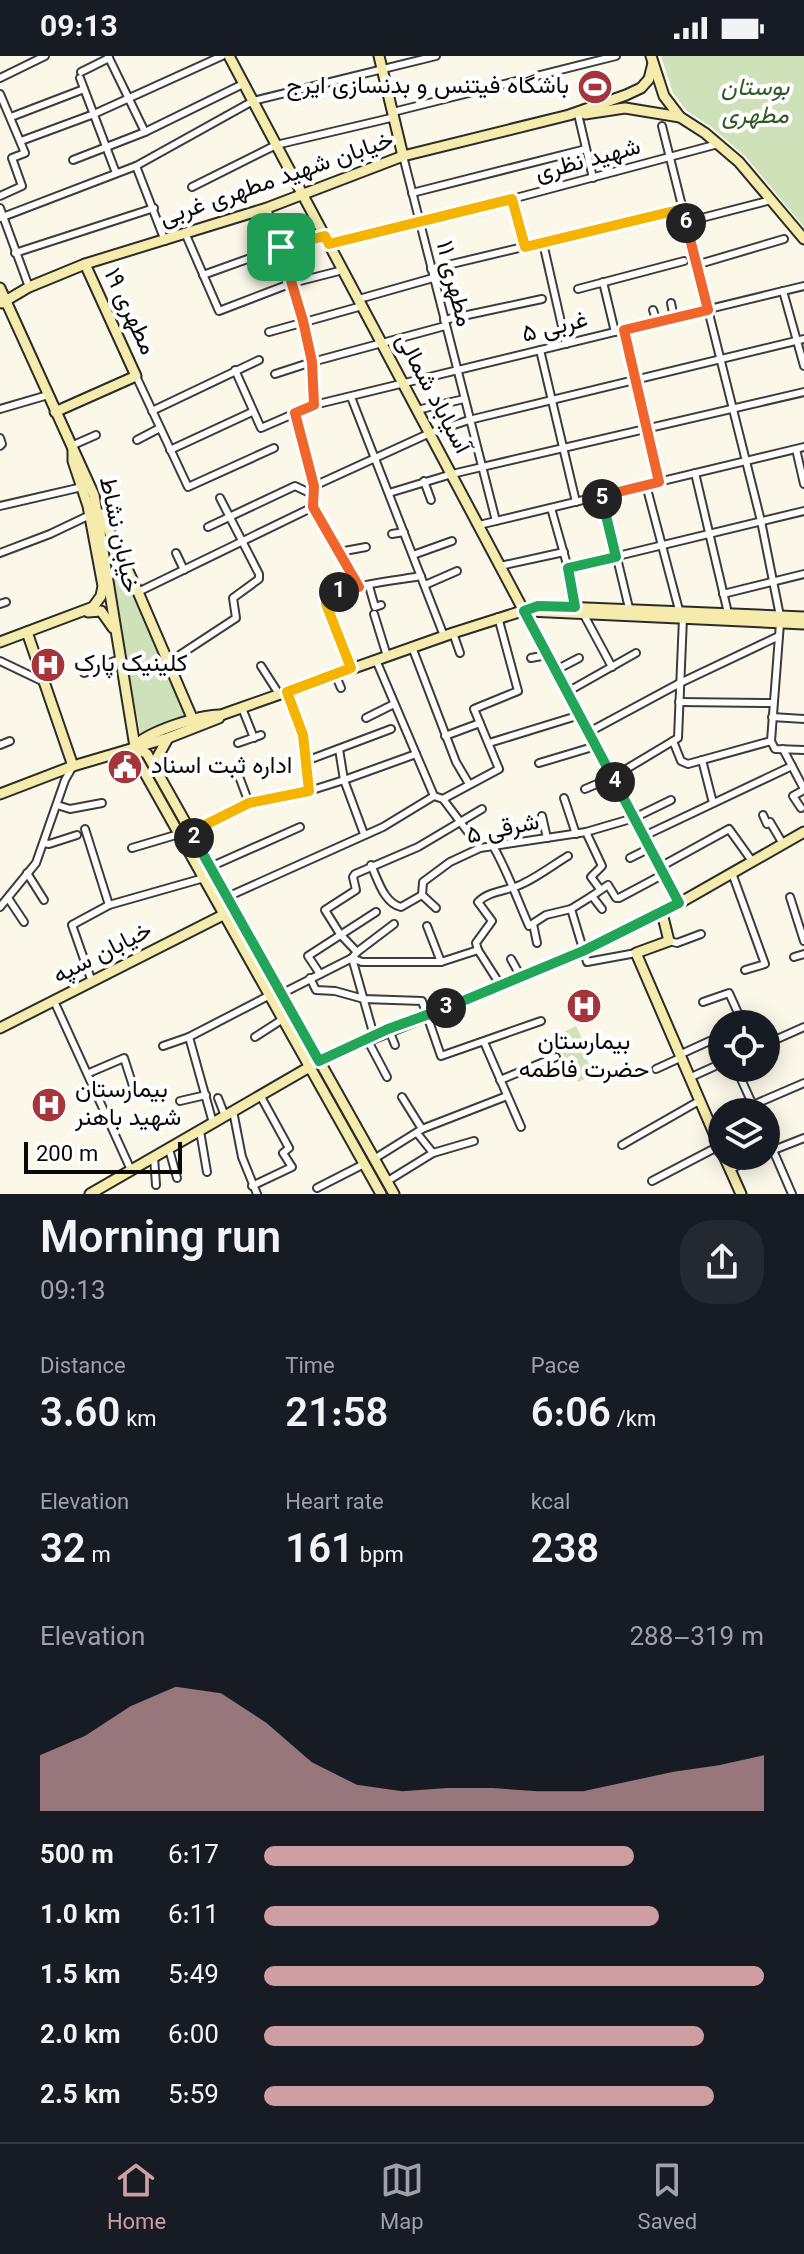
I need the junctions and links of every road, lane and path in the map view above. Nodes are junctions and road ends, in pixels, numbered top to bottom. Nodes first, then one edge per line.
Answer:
1 (45, 56) edge
2 (222, 56) edge
3 (229, 56) edge
4 (379, 56) edge
5 (436, 56) edge
6 (616, 56) edge
7 (110, 57) edge
8 (652, 60) edge
9 (382, 69) junction
10 (0, 78) edge
11 (243, 84) junction
12 (84, 89) junction
13 (0, 94) edge
14 (626, 95) junction
15 (127, 99) junction
16 (253, 101) junction
17 (625, 108) junction
18 (0, 114) edge
19 (10, 114) junction
20 (94, 114) junction
21 (394, 114) junction
22 (574, 115) junction
23 (680, 117) junction
24 (662, 126) dead end
25 (145, 132) junction
26 (21, 141) junction
27 (718, 144) junction
28 (276, 145) junction
29 (106, 147) junction
30 (586, 149) junction
31 (403, 156) junction
32 (670, 158) junction
33 (73, 160) dead end
34 (136, 166) junction
35 (116, 173) junction
36 (593, 178) junction
37 (192, 187) dead end
38 (412, 193) junction
39 (304, 195) junction
40 (0, 196) edge
41 (512, 199) junction
42 (771, 200) junction
43 (0, 208) edge
44 (154, 208) junction
45 (267, 208) junction
46 (682, 209) junction
47 (1, 218) edge
48 (419, 221) junction
49 (686, 222) junction
50 (186, 235) junction
51 (800, 235) edge
52 (784, 239) dead end
53 (327, 240) junction
54 (165, 241) junction
55 (543, 243) junction
56 (804, 245) edge
57 (281, 247) junction
58 (525, 247) junction
59 (15, 253) junction
60 (684, 261) dead end
61 (85, 264) junction
62 (696, 265) junction
63 (431, 269) junction
64 (343, 270) junction
65 (203, 275) junction
66 (433, 278) junction
67 (603, 282) junction
68 (292, 283) junction
69 (804, 286) edge
70 (29, 287) junction
71 (0, 288) edge
72 (578, 289) dead end
73 (783, 291) junction
74 (542, 299) dead end
75 (1, 302) edge
76 (360, 302) junction
77 (671, 303) dead end
78 (653, 310) dead end
79 (708, 310) junction
80 (674, 318) junction
81 (303, 321) junction
82 (657, 322) junction
83 (445, 323) junction
84 (624, 330) junction
85 (269, 332) dead end
86 (615, 332) junction
87 (801, 340) edge
88 (382, 342) junction
89 (566, 344) junction
90 (540, 350) junction
91 (720, 359) junction
92 (259, 360) dead end
93 (312, 362) junction
94 (804, 366) edge
95 (235, 370) junction
96 (457, 370) junction
97 (275, 374) dead end
98 (136, 376) junction
99 (636, 379) junction
100 (403, 383) junction
101 (804, 392) edge
102 (48, 395) junction
103 (351, 397) junction
104 (464, 399) junction
105 (552, 400) junction
106 (314, 405) junction
107 (732, 407) junction
108 (0, 409) edge
109 (417, 410) junction
110 (152, 411) junction
111 (55, 412) junction
112 (252, 412) junction
113 (295, 413) junction
114 (469, 420) junction
115 (160, 428) junction
116 (647, 428) junction
117 (430, 433) junction
118 (96, 435) dead end
119 (0, 438) edge
120 (137, 440) dead end
121 (0, 446) edge
122 (72, 448) junction
123 (274, 448) dead end
124 (563, 448) junction
125 (800, 448) edge
126 (170, 450) junction
127 (375, 458) junction
128 (746, 461) junction
129 (482, 467) junction
130 (695, 473) junction
131 (452, 474) junction
132 (424, 481) junction
133 (659, 482) junction
134 (804, 484) edge
135 (646, 485) junction
136 (314, 486) junction
137 (82, 487) junction
138 (389, 493) junction
139 (314, 495) junction
140 (602, 496) junction
141 (220, 498) dead end
142 (431, 500) dead end
143 (576, 502) junction
144 (96, 504) junction
145 (0, 506) edge
146 (313, 507) junction
147 (551, 508) junction
148 (804, 511) edge
149 (90, 515) junction
150 (229, 516) junction
151 (496, 521) junction
152 (761, 521) junction
153 (479, 525) junction
154 (208, 527) dead end
155 (404, 532) junction
156 (392, 534) dead end
157 (710, 535) junction
158 (242, 541) junction
159 (452, 541) dead end
160 (662, 546) junction
161 (366, 547) dead end
162 (339, 552) junction
163 (564, 552) junction
164 (0, 553) edge
165 (176, 553) dead end
166 (413, 555) junction
167 (616, 557) junction
168 (500, 566) junction
169 (568, 568) junction
170 (184, 570) junction
171 (457, 571) dead end
172 (804, 574) edge
173 (421, 576) junction
174 (774, 581) junction
175 (425, 585) junction
176 (369, 586) junction
177 (359, 587) junction
178 (138, 592) junction
179 (723, 594) junction
180 (381, 605) dead end
181 (575, 607) junction
182 (629, 608) junction
183 (524, 611) junction
184 (728, 613) junction
185 (77, 614) junction
186 (374, 614) dead end
187 (681, 614) junction
188 (584, 615) junction
189 (498, 617) junction
190 (804, 617) edge
191 (780, 619) junction
192 (804, 624) edge
193 (27, 632) junction
194 (449, 634) junction
195 (117, 636) junction
196 (779, 636) junction
197 (0, 642) edge
198 (412, 647) junction
199 (460, 653) dead end
200 (636, 653) dead end
201 (548, 655) junction
202 (387, 656) junction
203 (531, 658) dead end
204 (579, 658) dead end
205 (120, 659) junction
206 (376, 660) junction
207 (0, 661) edge
208 (169, 662) junction
209 (261, 666) dead end
210 (612, 667) junction
211 (351, 668) junction
212 (556, 670) junction
213 (84, 673) dead end
214 (335, 674) junction
215 (46, 682) junction
216 (680, 683) junction
217 (341, 688) dead end
218 (567, 692) junction
219 (283, 693) junction
220 (679, 702) junction
221 (773, 703) junction
222 (394, 704) junction
223 (242, 707) junction
224 (221, 715) junction
225 (580, 715) junction
226 (772, 717) junction
227 (366, 718) dead end
228 (804, 719) edge
229 (193, 720) junction
230 (480, 723) junction
231 (391, 729) dead end
232 (589, 732) junction
233 (445, 736) junction
234 (168, 738) junction
235 (10, 741) dead end
236 (673, 741) junction
237 (771, 741) junction
238 (238, 743) dead end
239 (489, 743) junction
240 (0, 745) edge
241 (135, 746) junction
242 (596, 746) junction
243 (339, 749) junction
244 (779, 749) junction
245 (804, 750) edge
246 (416, 754) junction
247 (702, 760) junction
248 (306, 761) junction
249 (539, 763) dead end
250 (73, 766) junction
251 (792, 766) junction
252 (158, 774) junction
253 (613, 777) junction
254 (240, 779) dead end
255 (344, 780) junction
256 (469, 784) junction
257 (585, 789) dead end
258 (804, 790) edge
259 (309, 791) junction
260 (0, 794) edge
261 (434, 796) junction
262 (564, 798) dead end
263 (443, 799) junction
264 (671, 800) dead end
265 (102, 803) dead end
266 (249, 803) junction
267 (713, 803) junction
268 (57, 805) junction
269 (801, 808) dead end
270 (482, 809) dead end
271 (763, 815) dead end
272 (542, 816) dead end
273 (634, 818) junction
274 (459, 823) junction
275 (507, 826) dead end
276 (300, 827) dead end
277 (85, 829) dead end
278 (191, 832) junction
279 (586, 832) junction
280 (804, 832) edge
281 (179, 834) junction
282 (364, 834) junction
283 (576, 834) junction
284 (77, 835) dead end
285 (644, 836) junction
286 (547, 838) junction
287 (44, 843) junction
288 (512, 843) junction
289 (783, 844) junction
290 (493, 846) junction
291 (132, 848) dead end
292 (480, 848) junction
293 (650, 848) junction
294 (568, 856) dead end
295 (630, 858) dead end
296 (752, 861) junction
297 (371, 865) junction
298 (210, 867) junction
299 (662, 870) junction
300 (27, 873) junction
301 (732, 873) junction
302 (204, 878) junction
303 (510, 887) junction
304 (600, 889) junction
305 (422, 895) junction
306 (592, 896) junction
307 (227, 897) junction
308 (790, 897) dead end
309 (44, 900) dead end
310 (3, 903) edge
311 (679, 903) junction
312 (109, 905) junction
313 (436, 908) dead end
314 (571, 909) junction
315 (602, 909) dead end
316 (234, 910) junction
317 (376, 912) dead end
318 (662, 913) junction
319 (224, 915) junction
320 (24, 922) dead end
321 (394, 924) dead end
322 (533, 924) junction
323 (427, 926) dead end
324 (340, 934) junction
325 (701, 934) dead end
326 (669, 941) junction
327 (804, 941) edge
328 (537, 943) dead end
329 (478, 950) junction
330 (583, 951) junction
331 (636, 953) junction
332 (804, 954) edge
333 (354, 955) junction
334 (794, 957) dead end
335 (511, 959) dead end
336 (441, 962) junction
337 (745, 970) dead end
338 (320, 974) junction
339 (521, 977) junction
340 (310, 978) junction
341 (92, 982) junction
342 (501, 986) junction
343 (281, 994) junction
344 (270, 995) junction
345 (364, 999) junction
346 (54, 1001) junction
347 (703, 1002) dead end
348 (737, 1010) edge
349 (426, 1016) junction
350 (283, 1019) junction
351 (541, 1021) dead end
352 (804, 1027) edge
353 (0, 1028) edge
354 (388, 1029) junction
355 (189, 1037) junction
356 (255, 1037) dead end
357 (370, 1038) junction
358 (780, 1038) edge
359 (484, 1042) junction
360 (708, 1042) edge
361 (395, 1045) dead end
362 (163, 1046) dead end
363 (556, 1057) dead end
364 (680, 1057) junction
365 (314, 1064) junction
366 (656, 1069) dead end
367 (708, 1069) edge
368 (89, 1073) junction
369 (387, 1077) dead end
370 (689, 1078) junction
371 (500, 1080) junction
372 (804, 1083) edge
373 (133, 1086) dead end
374 (206, 1095) junction
375 (260, 1095) junction
376 (507, 1096) junction
377 (402, 1097) dead end
378 (218, 1098) dead end
379 (771, 1098) edge
380 (180, 1101) dead end
381 (699, 1101) junction
382 (229, 1114) junction
383 (708, 1122) edge
384 (213, 1123) junction
385 (521, 1127) dead end
386 (200, 1131) junction
387 (419, 1131) junction
388 (804, 1138) edge
389 (474, 1141) dead end
390 (622, 1145) dead end
391 (780, 1148) edge
392 (169, 1149) junction
393 (433, 1153) junction
394 (154, 1157) junction
395 (708, 1157) edge
396 (369, 1161) junction
397 (131, 1170) junction
398 (730, 1170) edge
399 (778, 1170) edge
400 (207, 1172) dead end
401 (177, 1178) dead end
402 (652, 1181) dead end
403 (386, 1182) junction
404 (156, 1185) dead end
405 (252, 1186) junction
406 (317, 1188) dead end
407 (738, 1193) edge
408 (789, 1193) edge
409 (90, 1194) edge
410 (257, 1194) edge
411 (381, 1194) edge
412 (394, 1194) edge

1 - 10 street
2 - 15 street
3 - 11 main road, آسیاباد شمالی
4 - 9 main road
5 - 9 street
6 - 21 street
7 - 12 street
7 - 15 street
8 - 14 main road
8 - 23 main road
9 - 16 street
9 - 21 main road
11 - 16 main road, آسیاباد شمالی
11 - 25 street
12 - 19 street
12 - 20 street
13 - 19 street
14 - 17 main road
14 - 22 main road
15 - 20 street
15 - 25 street
16 - 28 main road, آسیاباد شمالی
16 - 34 street
17 - 22 main road
17 - 23 main road
18 - 19 street
19 - 26 street
20 - 26 street
20 - 29 street
21 - 28 street
21 - 31 main road
22 - 30 street
22 - 31 main road, خیابان شهید مطهری غربی
23 - 27 main road
24 - 32 street
25 - 29 street
26 - 40 street
27 - 32 street, شهید نظری
27 - 42 main road
28 - 37 street
28 - 39 main road, آسیاباد شمالی
29 - 33 street
29 - 35 street
30 - 36 street
30 - 38 street
31 - 38 street, مطهری ۱۱
31 - 39 main road, خیابان شهید مطهری غربی
32 - 36 street, شهید نظری
32 - 46 street
34 - 35 street
34 - 44 street
35 - 47 street
36 - 41 street, شهید نظری
38 - 48 street, مطهری ۱۱
39 - 45 main road, خیابان شهید مطهری غربی
39 - 53 main road, آسیاباد شمالی
41 - 48 street, شهید نظری
41 - 58 street
42 - 49 street
42 - 51 main road
43 - 47 street
44 - 54 street
44 - 59 street
45 - 50 main road, خیابان شهید مطهری غربی
45 - 57 street
46 - 49 street
46 - 55 street
47 - 59 street
48 - 53 street, شهید نظری
48 - 63 street, مطهری ۱۱
49 - 62 street
50 - 54 main road, خیابان شهید مطهری غربی
50 - 65 street
51 - 56 main road
52 - 62 street
53 - 57 street, شهید نظری
53 - 64 main road, آسیاباد شمالی
54 - 61 main road, خیابان شهید مطهری غربی
55 - 58 street
55 - 89 street
57 - 65 street, شهید نظری
57 - 68 street
58 - 63 street
59 - 70 street
60 - 67 street
61 - 70 main road, خیابان شهید مطهری غربی
61 - 98 main road, مطهری ۱۹
62 - 79 street
63 - 66 street, مطهری ۱۱
64 - 68 street
64 - 76 main road, آسیاباد شمالی
65 - 68 street
66 - 76 street
66 - 83 street, مطهری ۱۱
67 - 72 street
67 - 86 street
68 - 81 street
69 - 73 street, ۵ غربی
70 - 75 main road, خیابان شهید مطهری غربی
71 - 75 main road, خیابان نشاط
73 - 79 street, ۵ غربی
73 - 87 street
74 - 83 street
75 - 102 main road, خیابان نشاط
76 - 81 street
76 - 88 main road, آسیاباد شمالی
77 - 80 street
78 - 82 street
79 - 80 street, ۵ غربی
79 - 91 street
80 - 82 street, ۵ غربی
81 - 85 street
81 - 93 street
82 - 84 street, ۵ غربی
83 - 88 street
83 - 96 street, مطهری ۱۱
84 - 86 street, ۵ غربی
84 - 99 street
86 - 89 street, ۵ غربی
87 - 91 street
87 - 94 street
88 - 93 street
88 - 100 main road, آسیاباد شمالی
89 - 90 street, ۵ غربی
90 - 96 street, ۵ غربی
90 - 105 street
91 - 99 street
91 - 107 street
92 - 95 street
93 - 97 street
93 - 106 street
95 - 110 street
95 - 112 street
96 - 100 street, ۵ غربی
96 - 104 street, مطهری ۱۱
98 - 110 street
98 - 111 main road
99 - 105 street
99 - 116 street
100 - 103 street
100 - 109 main road, آسیاباد شمالی
101 - 107 street
102 - 108 street
102 - 111 main road, خیابان نشاط
103 - 106 street
103 - 127 street
104 - 109 street
104 - 114 street, مطهری ۱۱
105 - 114 street
105 - 124 street
106 - 113 street
107 - 116 street
107 - 128 street
109 - 117 main road, آسیاباد شمالی
110 - 115 street
111 - 122 main road, خیابان نشاط
112 - 113 street
112 - 126 street
113 - 136 street
114 - 117 street
114 - 129 street, مطهری ۱۱
115 - 120 street
115 - 126 street
116 - 124 street
116 - 133 street
117 - 127 street
117 - 131 main road, آسیاباد شمالی
118 - 122 street
119 - 121 street
122 - 137 main road
122 - 144 main road, خیابان نشاط
123 - 126 street
124 - 129 street
124 - 143 street
125 - 128 street
125 - 134 street
127 - 136 street
127 - 138 street
128 - 130 street
128 - 152 street
129 - 131 street
129 - 151 street, مطهری ۱۱
130 - 133 street
130 - 157 street
131 - 132 street
131 - 153 main road, آسیاباد شمالی
132 - 138 street
132 - 142 street
133 - 135 street
135 - 140 street
135 - 160 street
136 - 139 street
137 - 145 street
137 - 149 main road
138 - 155 street
139 - 146 street
139 - 150 street
140 - 143 street
140 - 167 street
141 - 150 street
143 - 147 street
144 - 178 main road
144 - 195 main road, خیابان نشاط
146 - 158 street
146 - 162 street
147 - 151 street
147 - 163 street
148 - 152 street
149 - 164 street
149 - 185 main road
150 - 154 street
150 - 158 street
151 - 153 street
152 - 157 street
152 - 174 street
153 - 168 main road, آسیاباد شمالی
155 - 156 street
155 - 166 street
157 - 160 street
157 - 179 street
158 - 170 street
158 - 208 street
159 - 166 street
160 - 167 street
160 - 187 street
161 - 162 street
162 - 177 street
163 - 168 street
163 - 169 street
165 - 170 street
166 - 173 street
167 - 169 street
167 - 182 street
168 - 183 main road, آسیاباد شمالی
169 - 181 street
170 - 178 street
171 - 175 street
172 - 174 street
173 - 175 street
173 - 176 street
174 - 179 street
174 - 191 street
175 - 194 street
176 - 177 street
176 - 180 street
177 - 211 street
178 - 208 main road
179 - 184 street
181 - 182 main road
181 - 183 main road
182 - 187 main road
183 - 188 main road
183 - 189 main road
183 - 201 main road, آسیاباد شمالی
184 - 187 main road
184 - 191 main road
185 - 193 main road
185 - 195 main road
186 - 202 street
187 - 188 main road
187 - 191 main road
187 - 216 street
188 - 210 street
189 - 194 main road
189 - 230 street
190 - 191 main road
191 - 192 main road
191 - 196 street
193 - 197 main road
193 - 215 main road
194 - 198 main road
194 - 199 street
195 - 205 main road, خیابان نشاط
196 - 216 street
196 - 221 street
198 - 202 main road
198 - 233 street
200 - 210 street
201 - 203 street
201 - 212 main road, آسیاباد شمالی
202 - 206 main road
204 - 212 street
205 - 213 street
205 - 241 main road, خیابان نشاط
206 - 211 main road
206 - 222 street
207 - 215 street
208 - 229 main road
209 - 219 street
210 - 218 street
211 - 214 main road
212 - 218 main road, آسیاباد شمالی
214 - 217 street
214 - 219 main road
215 - 250 main road
216 - 220 street
216 - 232 street
218 - 225 main road, آسیاباد شمالی
219 - 223 main road
219 - 248 street
220 - 221 street
220 - 236 street
221 - 226 street
222 - 227 street
222 - 246 street
223 - 224 main road
223 - 238 street
224 - 229 main road
224 - 234 main road
225 - 232 main road, آسیاباد شمالی
225 - 239 street
226 - 228 street
226 - 237 street
229 - 241 main road
230 - 233 street
230 - 239 street
231 - 243 street
232 - 242 main road, آسیاباد شمالی
233 - 256 street
234 - 241 main road
234 - 252 main road
235 - 240 street
236 - 247 street
236 - 253 street
237 - 244 street
237 - 247 street
239 - 256 street
241 - 250 main road
241 - 252 main road
241 - 281 main road, خیابان نشاط
242 - 249 street
242 - 253 main road, آسیاباد شمالی
243 - 248 street
243 - 255 street
244 - 245 street
244 - 251 street
246 - 255 street
246 - 261 street
247 - 267 street
248 - 259 street
250 - 260 main road
250 - 268 street
251 - 258 street
251 - 267 street
252 - 278 main road
253 - 257 street
253 - 273 main road, آسیاباد شمالی
254 - 266 street
255 - 259 street
255 - 282 street
256 - 263 street
258 - 269 street
259 - 266 street
261 - 263 street
261 - 282 street
262 - 283 street
263 - 274 street
264 - 273 street, شرقی ۵
265 - 268 street
266 - 278 street
267 - 285 street
268 - 287 street
270 - 274 street
271 - 289 street
272 - 286 street
273 - 279 street, شرقی ۵
273 - 285 main road, آسیاباد شمالی
274 - 292 street
274 - 297 street
275 - 288 street
276 - 298 street
277 - 312 street
278 - 298 main road
279 - 283 street, شرقی ۵
279 - 304 street
280 - 289 main road
281 - 291 street
281 - 302 main road, خیابان نشاط
282 - 307 street
283 - 286 street, شرقی ۵
284 - 287 street
285 - 293 main road, آسیاباد شمالی
286 - 288 street, شرقی ۵
287 - 300 street
288 - 290 street, شرقی ۵
289 - 296 main road
290 - 292 street, شرقی ۵
290 - 303 street
292 - 305 street, شرقی ۵
293 - 295 street
293 - 299 main road, آسیاباد شمالی
294 - 303 street
296 - 299 street
296 - 301 main road
297 - 305 street, شرقی ۵
297 - 324 street
298 - 307 main road
299 - 304 street
299 - 311 main road, آسیاباد شمالی
300 - 309 street
300 - 310 street
301 - 311 main road
301 - 337 street
302 - 312 street
302 - 319 main road, خیابان نشاط
303 - 322 street
303 - 329 street
304 - 306 street
305 - 313 street
306 - 314 street
306 - 315 street
307 - 316 main road
308 - 327 street
310 - 320 street
311 - 318 main road
312 - 341 street
314 - 322 street
314 - 330 street
316 - 319 main road, خیابان سپه
316 - 343 main road
317 - 324 street
318 - 326 main road
318 - 330 main road
319 - 341 main road, خیابان سپه
319 - 344 main road, خیابان نشاط
321 - 333 street
322 - 328 street
323 - 336 street
324 - 333 street
324 - 338 street
325 - 326 street
326 - 331 main road
329 - 336 street
329 - 342 street
330 - 331 street
330 - 339 main road
331 - 364 main road
332 - 334 street
333 - 336 street
333 - 338 street
333 - 345 street
335 - 339 street
338 - 340 street
339 - 342 main road
340 - 343 street
340 - 345 street
341 - 346 main road, خیابان سپه
342 - 349 main road
343 - 365 main road
344 - 350 main road, خیابان نشاط
344 - 355 street
345 - 349 street
345 - 357 street
346 - 353 main road, خیابان سپه
346 - 368 street
347 - 348 street
349 - 354 main road
349 - 359 street
350 - 356 street
350 - 365 main road, خیابان نشاط
351 - 359 street
352 - 358 street
354 - 357 main road
354 - 361 street
355 - 362 street
355 - 374 street
357 - 365 main road
357 - 369 street
359 - 371 street
360 - 364 street
363 - 371 street
364 - 366 street
364 - 370 main road
365 - 375 main road
365 - 396 main road
367 - 370 street
368 - 373 street
368 - 397 street
370 - 381 main road
371 - 376 street
372 - 379 street
374 - 380 street
374 - 384 street
375 - 382 main road
375 - 405 street
376 - 385 street
376 - 387 street
377 - 387 street
378 - 382 street
381 - 383 main road
381 - 390 street
382 - 384 main road
382 - 405 street
384 - 386 main road
386 - 392 main road
386 - 400 street
387 - 393 street
387 - 396 street
388 - 391 street
389 - 393 street
392 - 394 main road
392 - 401 street
393 - 403 street
394 - 397 main road
394 - 404 street
395 - 402 street
396 - 403 main road
396 - 406 street
396 - 411 main road
397 - 409 main road
398 - 407 main road
399 - 408 street
403 - 412 main road
405 - 410 street

